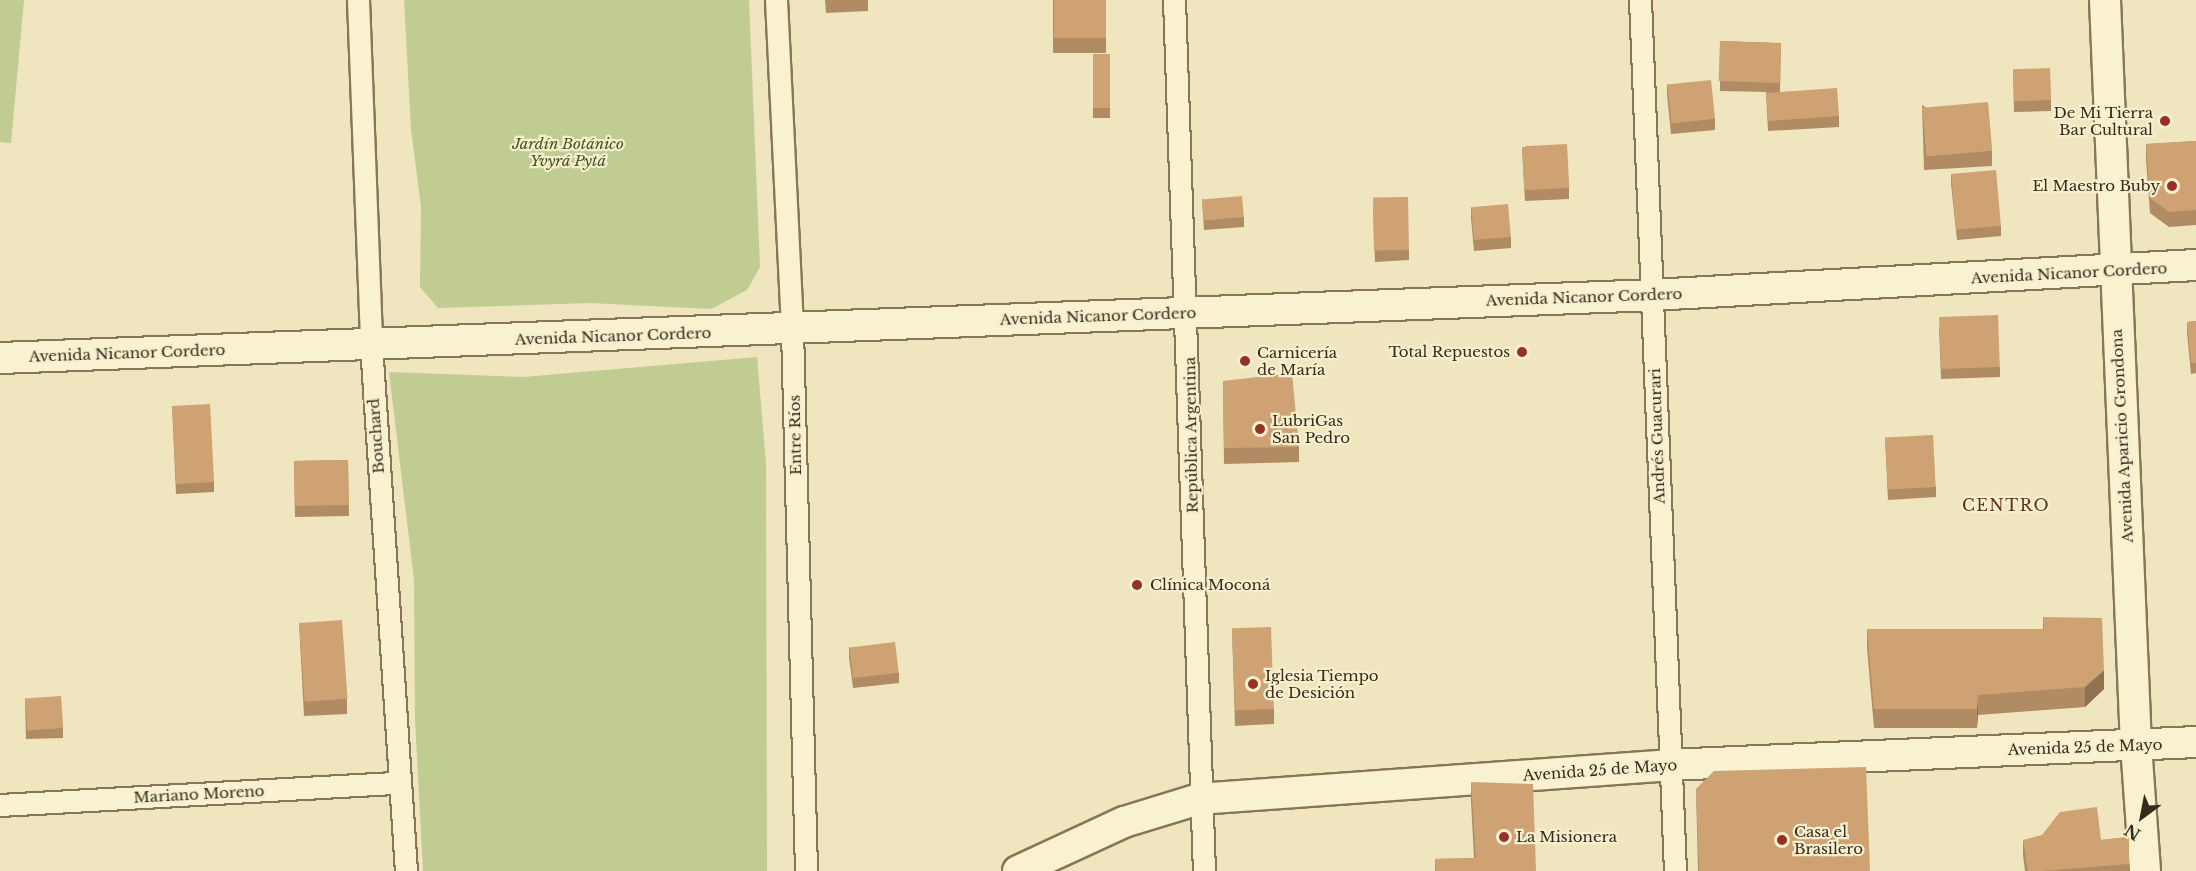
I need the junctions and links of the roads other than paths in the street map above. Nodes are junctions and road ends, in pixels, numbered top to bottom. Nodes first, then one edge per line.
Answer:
1 (358, 0) edge
2 (776, 0) edge
3 (1174, 0) edge
4 (1640, 0) edge
5 (2105, 0) edge
6 (2196, 265) edge
7 (2114, 270) junction
8 (1652, 295) junction
9 (1188, 312) junction
10 (792, 329) junction
11 (371, 344) junction
12 (0, 358) edge
13 (2196, 742) edge
14 (2136, 745) junction
15 (1668, 765) junction
16 (398, 783) junction
17 (1199, 799) junction
18 (0, 805) edge
19 (406, 871) edge
20 (806, 871) edge
21 (1018, 871) edge
22 (1204, 871) edge
23 (1675, 871) edge
24 (2145, 871) edge

1 - 11 street, Bouchard
2 - 10 street, Entre Ríos
3 - 9 street, República Argentina
4 - 8 street, Andrés Guacurari
5 - 7 main road, Avenida Aparicio Grondona
6 - 7 main road, Avenida Nicanor Cordero
7 - 8 main road, Avenida Nicanor Cordero
7 - 14 main road, Avenida Aparicio Grondona
8 - 9 main road, Avenida Nicanor Cordero
8 - 15 street, Andrés Guacurari
9 - 10 main road, Avenida Nicanor Cordero
9 - 17 street, República Argentina
10 - 11 main road, Avenida Nicanor Cordero
10 - 20 street, Entre Ríos
11 - 12 main road, Avenida Nicanor Cordero
11 - 16 street, Bouchard
13 - 14 main road, Avenida 25 de Mayo
14 - 15 main road, Avenida 25 de Mayo
14 - 24 main road, Avenida Aparicio Grondona
15 - 17 main road, Avenida 25 de Mayo
15 - 23 street, Andrés Guacurari
16 - 18 street, Mariano Moreno
16 - 19 street, Bouchard
17 - 21 main road, Avenida 25 de Mayo
17 - 22 street, República Argentina

